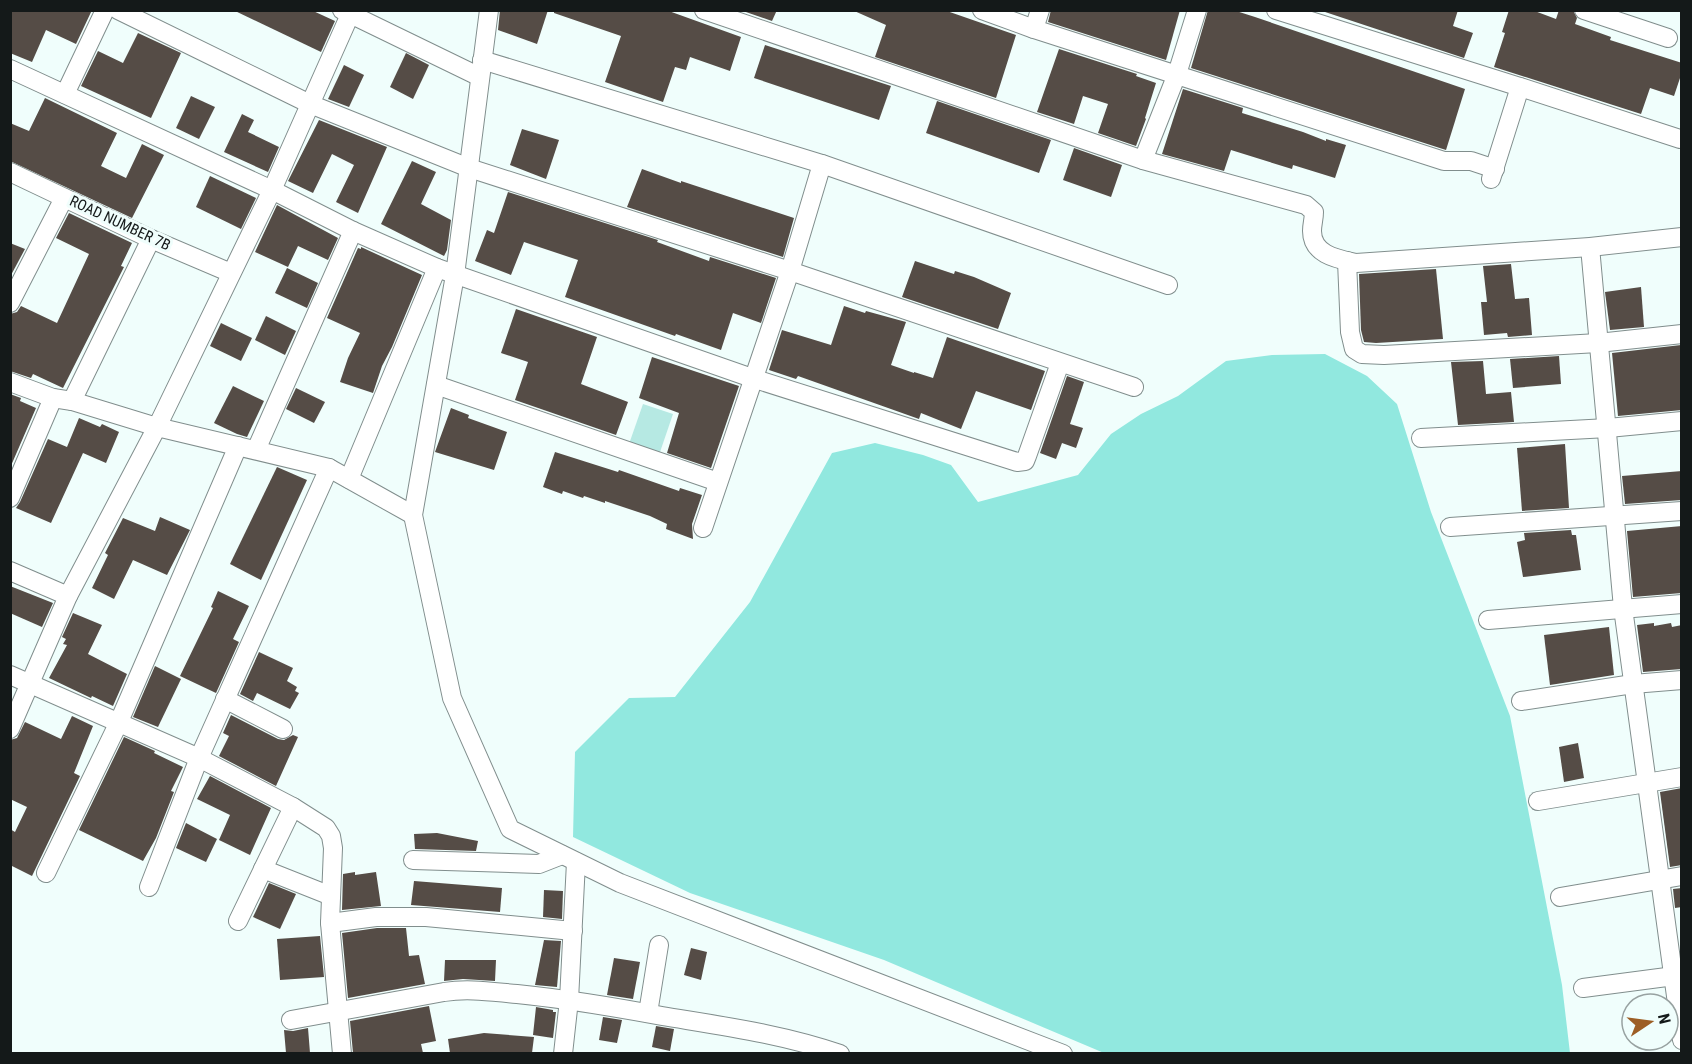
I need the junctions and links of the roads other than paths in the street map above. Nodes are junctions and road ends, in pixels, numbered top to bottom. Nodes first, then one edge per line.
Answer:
1 (105, 10) edge
2 (118, 10) edge
3 (489, 10) edge
4 (982, 10) edge
5 (1040, 10) edge
6 (1197, 10) edge
7 (1276, 10) edge
8 (1584, 10) edge
9 (709, 11) edge
10 (348, 12) edge
11 (1034, 29) junction
12 (1668, 38) dead end
13 (481, 69) junction
14 (12, 74) edge
15 (1177, 74) junction
16 (1521, 87) junction
17 (65, 94) junction
18 (310, 104) junction
19 (1680, 139) edge
20 (1143, 160) junction
21 (822, 164) junction
22 (469, 168) junction
23 (10, 172) edge
24 (272, 190) junction
25 (64, 198) junction
26 (353, 231) junction
27 (1682, 237) edge
28 (151, 238) junction
29 (1590, 247) junction
30 (1347, 261) junction
31 (437, 268) junction
32 (790, 271) junction
33 (231, 273) junction
34 (455, 275) junction
35 (1168, 285) dead end
36 (10, 303) edge
37 (1682, 334) edge
38 (1598, 343) junction
39 (1060, 363) junction
40 (752, 378) junction
41 (10, 382) edge
42 (436, 386) junction
43 (1134, 387) dead end
44 (53, 398) junction
45 (72, 401) junction
46 (1682, 421) edge
47 (158, 427) junction
48 (1608, 428) junction
49 (1421, 438) dead end
50 (247, 448) junction
51 (329, 468) junction
52 (349, 478) junction
53 (718, 482) junction
54 (10, 498) edge
55 (1682, 511) edge
56 (413, 515) junction
57 (1614, 516) junction
58 (1450, 527) dead end
59 (703, 528) dead end
60 (10, 571) edge
61 (68, 596) junction
62 (1682, 604) edge
63 (1623, 608) junction
64 (1488, 620) dead end
65 (10, 675) edge
66 (1682, 680) edge
67 (31, 684) junction
68 (1633, 684) junction
69 (225, 699) junction
70 (1521, 701) dead end
71 (118, 724) junction
72 (10, 729) edge
73 (283, 729) dead end
74 (199, 758) junction
75 (1682, 777) edge
76 (1647, 782) junction
77 (1538, 801) dead end
78 (292, 807) junction
79 (569, 858) junction
80 (413, 860) dead end
81 (263, 868) junction
82 (46, 873) dead end
83 (1682, 876) edge
84 (1660, 879) junction
85 (149, 887) dead end
86 (331, 896) junction
87 (1560, 897) dead end
88 (238, 921) dead end
89 (330, 923) junction
90 (573, 931) junction
91 (659, 945) dead end
92 (1677, 976) edge
93 (1583, 988) dead end
94 (569, 1000) junction
95 (337, 1011) junction
96 (648, 1013) junction
97 (291, 1020) dead end
98 (1682, 1040) edge
99 (802, 1047) edge
100 (342, 1053) edge
101 (563, 1053) edge
102 (840, 1053) edge
103 (1063, 1053) edge

1 - 17 street
2 - 18 street
3 - 13 street
4 - 11 street
5 - 11 street
6 - 15 street
7 - 16 street
8 - 12 street
9 - 20 street
10 - 13 street
10 - 18 street
11 - 15 street
13 - 21 street
13 - 22 street
14 - 17 street
15 - 16 street
15 - 20 street
16 - 19 street
17 - 24 street
18 - 22 street
18 - 24 street
20 - 30 street
21 - 32 street
21 - 35 street
22 - 32 street
22 - 34 street
23 - 25 street, ROAD NUMBER 7B
24 - 26 street
24 - 33 street
25 - 28 street, ROAD NUMBER 7B
25 - 36 street
26 - 31 street
26 - 50 street
27 - 29 street
28 - 33 street, ROAD NUMBER 7B
28 - 45 street
29 - 30 street
29 - 38 street
30 - 38 street
31 - 34 street
31 - 52 street
32 - 39 street
32 - 40 street
33 - 47 street
34 - 40 street
34 - 42 street
37 - 38 street
38 - 48 street
39 - 40 street
39 - 43 street
40 - 53 street
41 - 44 street
42 - 53 street
42 - 56 street
44 - 45 street
44 - 54 street
45 - 47 street
46 - 48 street
47 - 50 street
47 - 61 street
48 - 49 street
48 - 57 street
50 - 51 street
50 - 71 street
51 - 52 street
51 - 69 street
52 - 56 street
53 - 59 street
55 - 57 street
56 - 79 street
57 - 58 street
57 - 63 street
60 - 61 street
61 - 67 street
62 - 63 street
63 - 64 street
63 - 68 street
65 - 67 street
66 - 68 street
67 - 71 street
67 - 72 street
68 - 70 street
68 - 76 street
69 - 73 street
69 - 74 street
71 - 74 street
71 - 82 street
74 - 78 street
74 - 85 street
75 - 76 street
76 - 77 street
76 - 84 street
78 - 81 street
78 - 86 street
79 - 80 street
79 - 90 street
79 - 103 street
81 - 86 street
81 - 88 street
83 - 84 street
84 - 87 street
84 - 92 street
86 - 89 street
89 - 90 street
89 - 95 street
90 - 94 street
91 - 96 street
92 - 93 street
92 - 98 street
94 - 95 street
94 - 96 street
94 - 101 street
95 - 97 street
95 - 100 street
96 - 99 street
99 - 102 street

